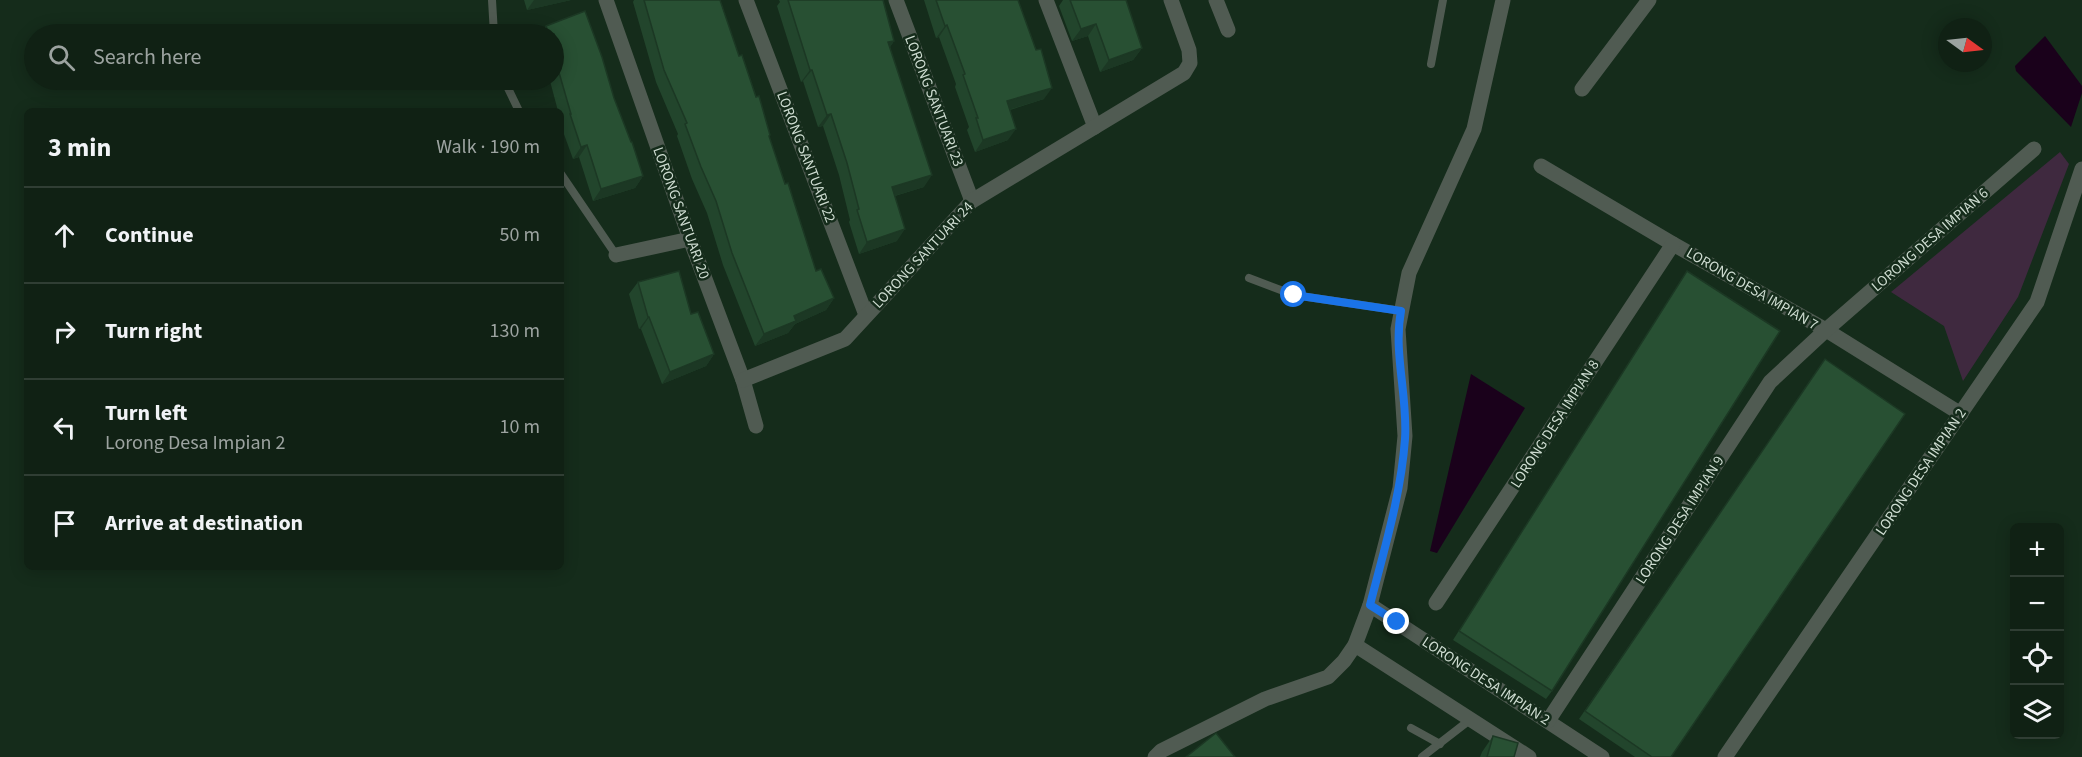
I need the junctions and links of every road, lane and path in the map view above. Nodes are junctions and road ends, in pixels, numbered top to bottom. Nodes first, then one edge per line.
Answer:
1 (492, 0) edge
2 (606, 0) edge
3 (746, 0) edge
4 (896, 0) edge
5 (1046, 0) edge
6 (1171, 0) edge
7 (1216, 0) edge
8 (1443, 0) edge
9 (1503, 0) edge
10 (1649, 0) edge
11 (493, 24) edge
12 (1228, 30) dead end
13 (1431, 64) dead end
14 (1582, 89) dead end
15 (509, 90) edge
16 (518, 108) edge
17 (1095, 128) junction
18 (2034, 149) dead end
19 (1541, 166) dead end
20 (2082, 169) edge
21 (564, 178) edge
22 (972, 201) junction
23 (690, 239) junction
24 (1673, 244) junction
25 (616, 255) joint
26 (1248, 278) dead end
27 (1401, 311) junction
28 (866, 315) junction
29 (1826, 330) junction
30 (743, 380) junction
31 (1961, 414) junction
32 (756, 426) dead end
33 (1436, 603) dead end
34 (1370, 605) junction
35 (1355, 645) junction
36 (1471, 719) junction
37 (1548, 722) junction
38 (1411, 728) dead end
39 (1440, 744) junction
40 (1527, 756) edge
41 (1155, 757) edge
42 (1422, 757) edge
43 (1602, 757) edge
44 (1725, 757) edge

1 - 11 lane
2 - 23 street, LORONG SANTUARI 20
3 - 28 street, LORONG SANTUARI 22
4 - 22 street, LORONG SANTUARI 23
5 - 17 street
6 - 17 street, LORONG SANTUARI 24
7 - 12 street
8 - 13 lane
9 - 27 street
10 - 14 street
15 - 16 lane
17 - 22 street, LORONG SANTUARI 24
18 - 29 street, LORONG DESA IMPIAN 6
19 - 24 street, LORONG DESA IMPIAN 7
20 - 31 street, LORONG DESA IMPIAN 2
21 - 25 lane
22 - 28 street, LORONG SANTUARI 24
23 - 25 street
23 - 30 street, LORONG SANTUARI 20
24 - 29 street, LORONG DESA IMPIAN 7
24 - 33 street, LORONG DESA IMPIAN 8
26 - 27 lane
27 - 34 street
28 - 30 street, LORONG SANTUARI 24
29 - 31 street, LORONG DESA IMPIAN 7
29 - 37 street, LORONG DESA IMPIAN 9
30 - 32 street, LORONG SANTUARI 20
31 - 44 street, LORONG DESA IMPIAN 2
34 - 35 street
34 - 37 street, LORONG DESA IMPIAN 2
35 - 36 street
35 - 41 street
36 - 39 lane
36 - 40 street
37 - 43 street, LORONG DESA IMPIAN 2
38 - 39 lane
39 - 42 lane

